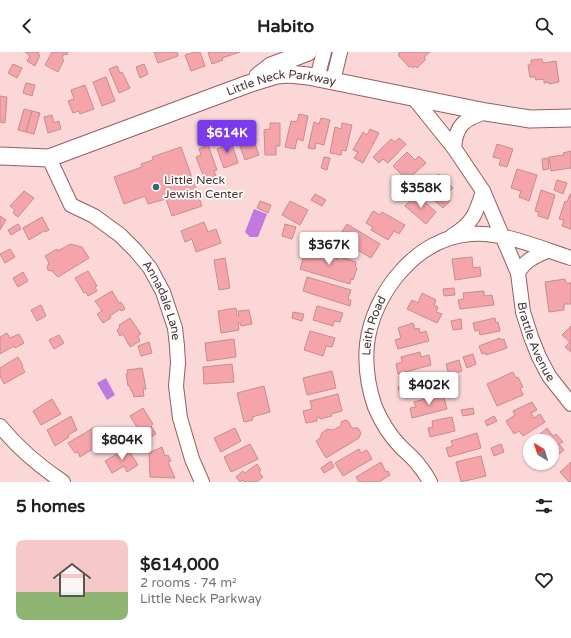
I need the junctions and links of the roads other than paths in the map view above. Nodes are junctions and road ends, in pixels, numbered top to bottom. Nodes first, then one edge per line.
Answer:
1 (308, 52) edge
2 (324, 52) edge
3 (340, 52) edge
4 (325, 79) junction
5 (248, 84) junction
6 (413, 97) junction
7 (486, 112) junction
8 (571, 118) edge
9 (454, 148) junction
10 (0, 156) edge
11 (49, 158) junction
12 (483, 191) junction
13 (504, 237) junction
14 (444, 240) junction
15 (547, 250) junction
16 (571, 258) edge
17 (518, 273) junction
18 (571, 404) edge
19 (0, 426) edge
20 (62, 482) edge
21 (202, 482) edge
22 (430, 482) edge

1 - 5 main road
2 - 4 street
3 - 4 street
4 - 5 main road, Little Neck Parkway
4 - 6 main road, Little Neck Parkway
5 - 11 main road, Little Neck Parkway
6 - 7 main road, Little Neck Parkway
6 - 9 street, Brattle Avenue
7 - 8 main road, Little Neck Parkway
7 - 9 street
9 - 12 street, Brattle Avenue
10 - 11 main road, Little Neck Parkway
11 - 21 street, Annadale Lane
12 - 13 street, Brattle Avenue
12 - 14 street
13 - 14 street, Leith Road
13 - 15 street, Leith Road
13 - 17 street, Brattle Avenue
14 - 22 street, Leith Road
15 - 16 street, Leith Road
15 - 17 street
17 - 18 street, Brattle Avenue
19 - 20 street

